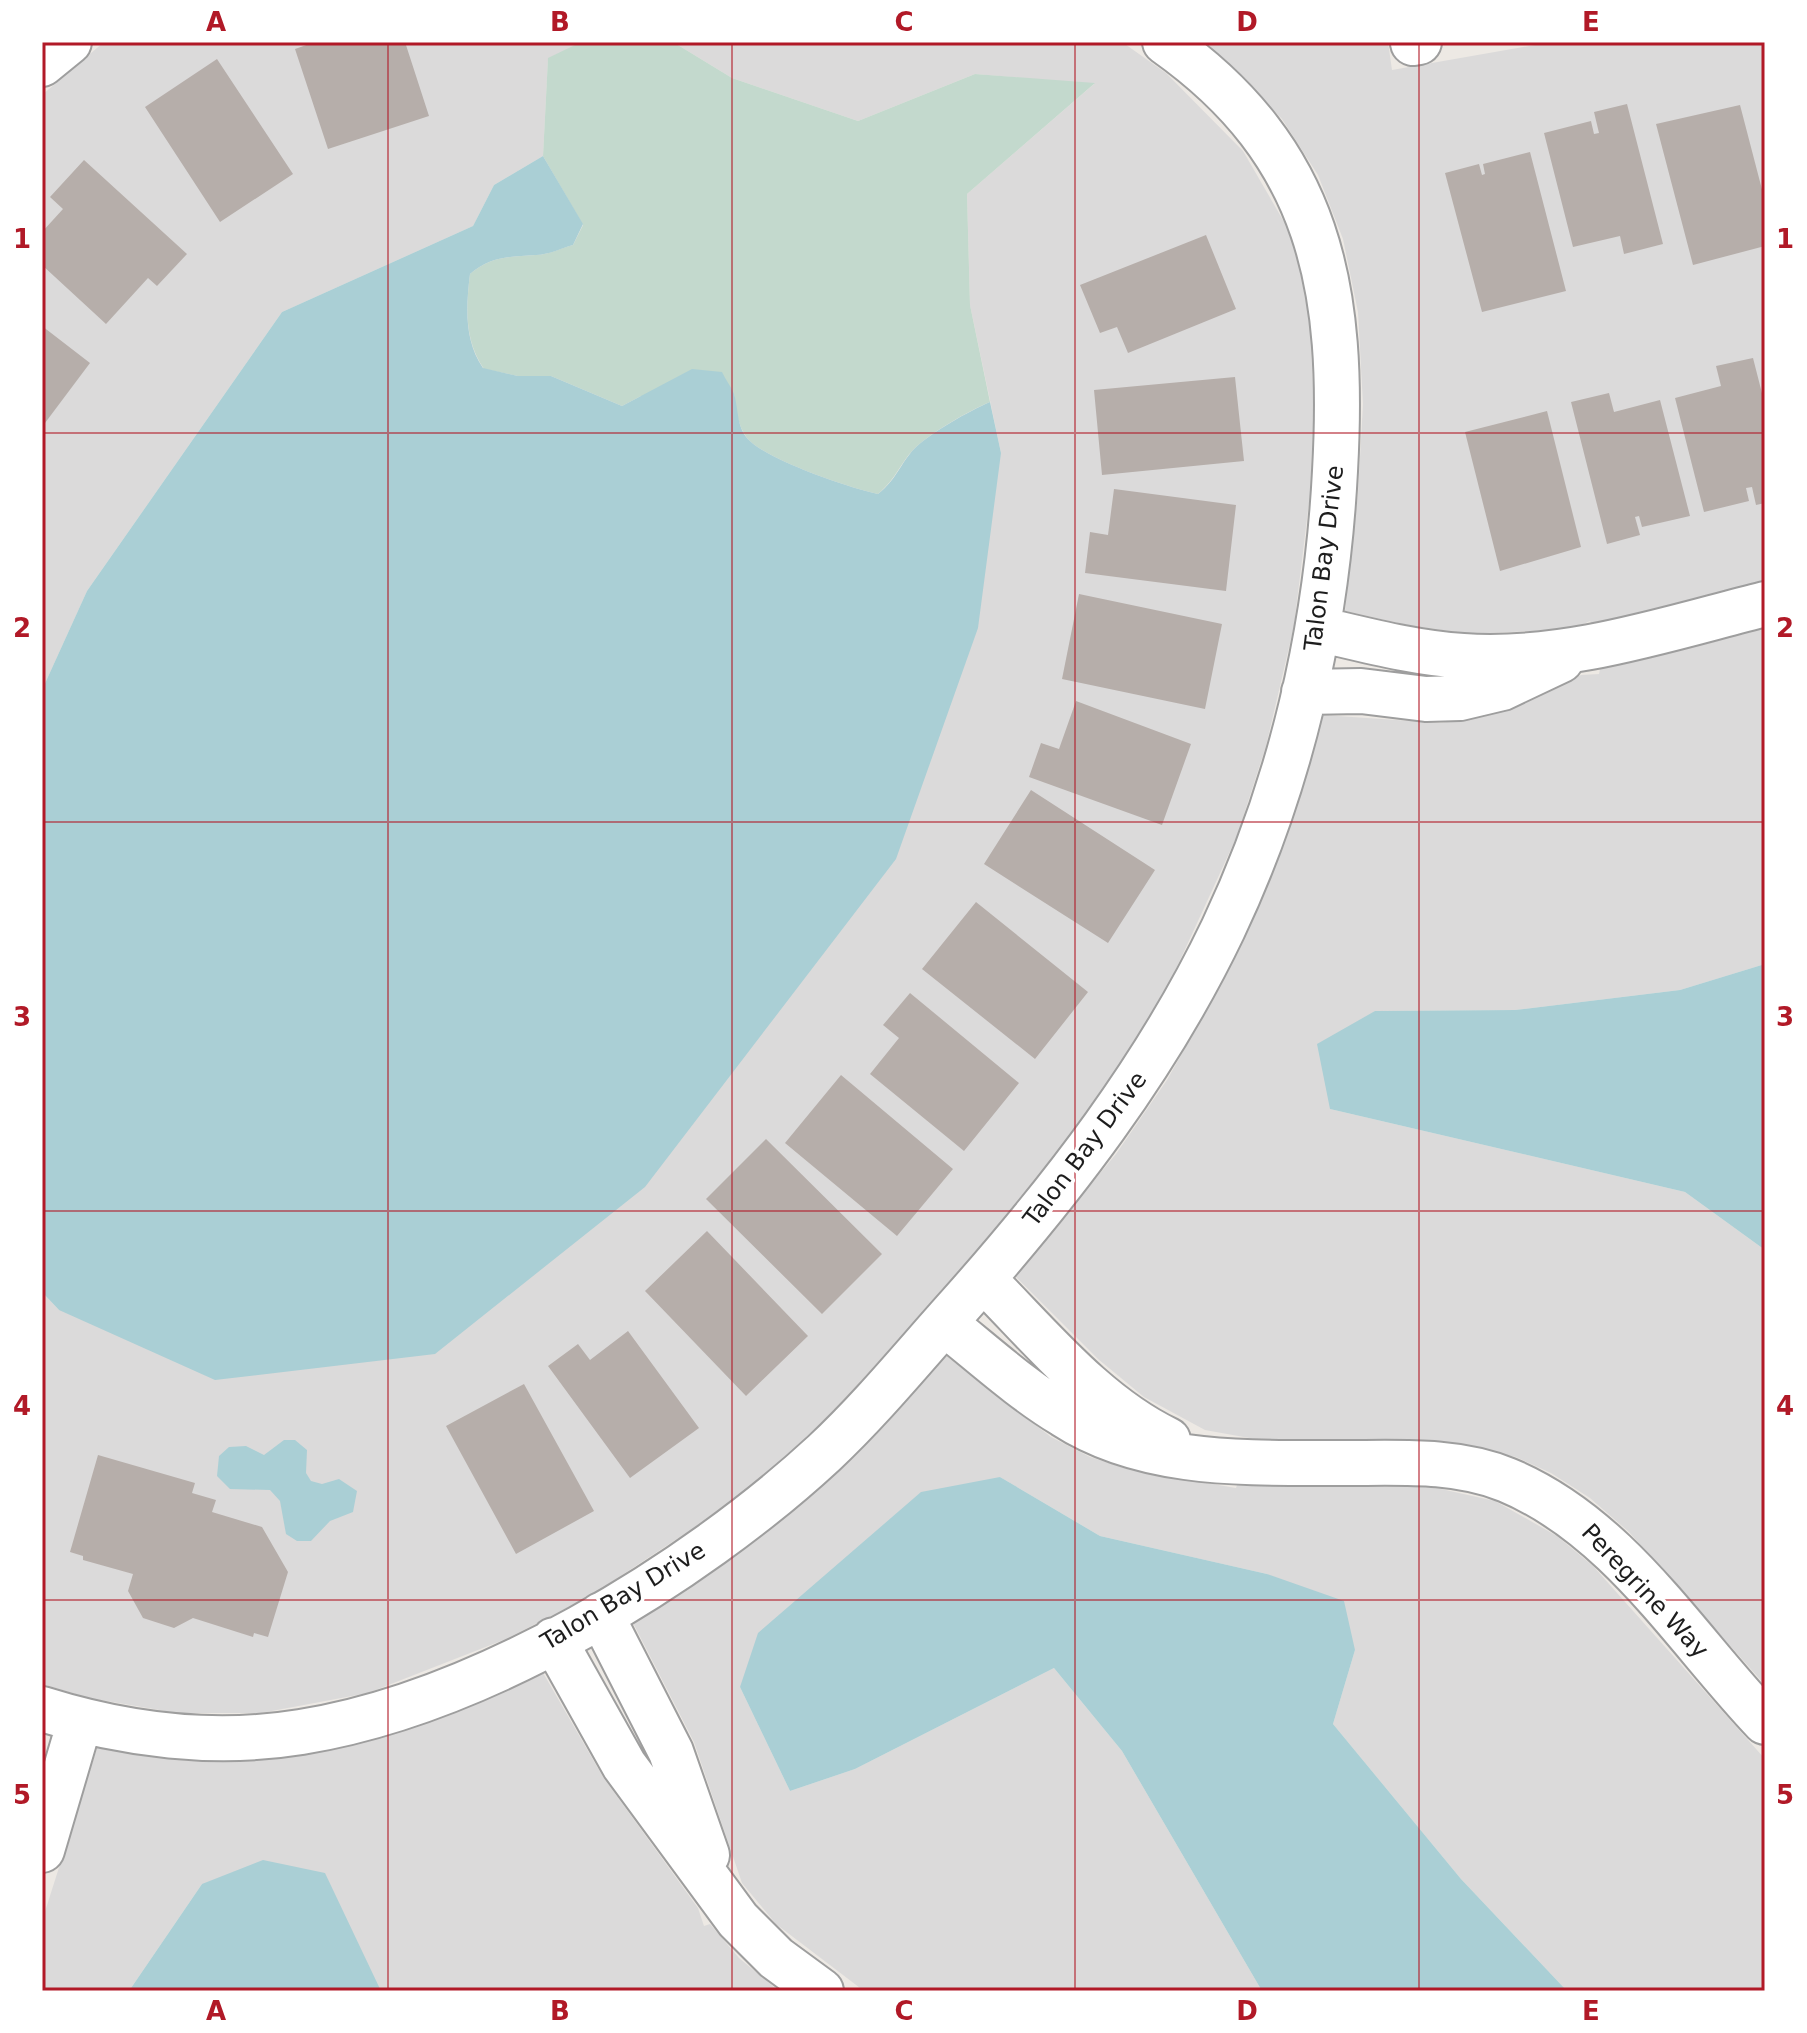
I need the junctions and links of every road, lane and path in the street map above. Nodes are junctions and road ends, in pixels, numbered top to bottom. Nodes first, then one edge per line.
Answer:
1 (69, 42) edge
2 (1165, 42) edge
3 (1419, 42) edge
4 (1413, 43) edge
5 (42, 64) edge
6 (1765, 604) edge
7 (1318, 629) junction
8 (1577, 652) junction
9 (1304, 692) junction
10 (983, 1279) junction
11 (944, 1323) junction
12 (1223, 1460) junction
13 (601, 1615) junction
14 (554, 1640) junction
15 (61, 1715) edge
16 (1765, 1722) edge
17 (42, 1850) edge
18 (720, 1895) junction
19 (821, 1991) edge

1 - 5 street
2 - 7 street, Talon Bay Drive
3 - 4 street
6 - 8 street
7 - 8 street
7 - 9 street, Talon Bay Drive
8 - 9 street
9 - 10 street, Talon Bay Drive
10 - 11 street, Talon Bay Drive
10 - 12 street, Peregrine Way
11 - 12 street, Peregrine Way
11 - 13 street, Talon Bay Drive
12 - 16 street, Peregrine Way
13 - 14 street, Talon Bay Drive
13 - 18 street
14 - 15 street, Talon Bay Drive
14 - 18 street
15 - 17 street, Talon Bay Drive
18 - 19 street

